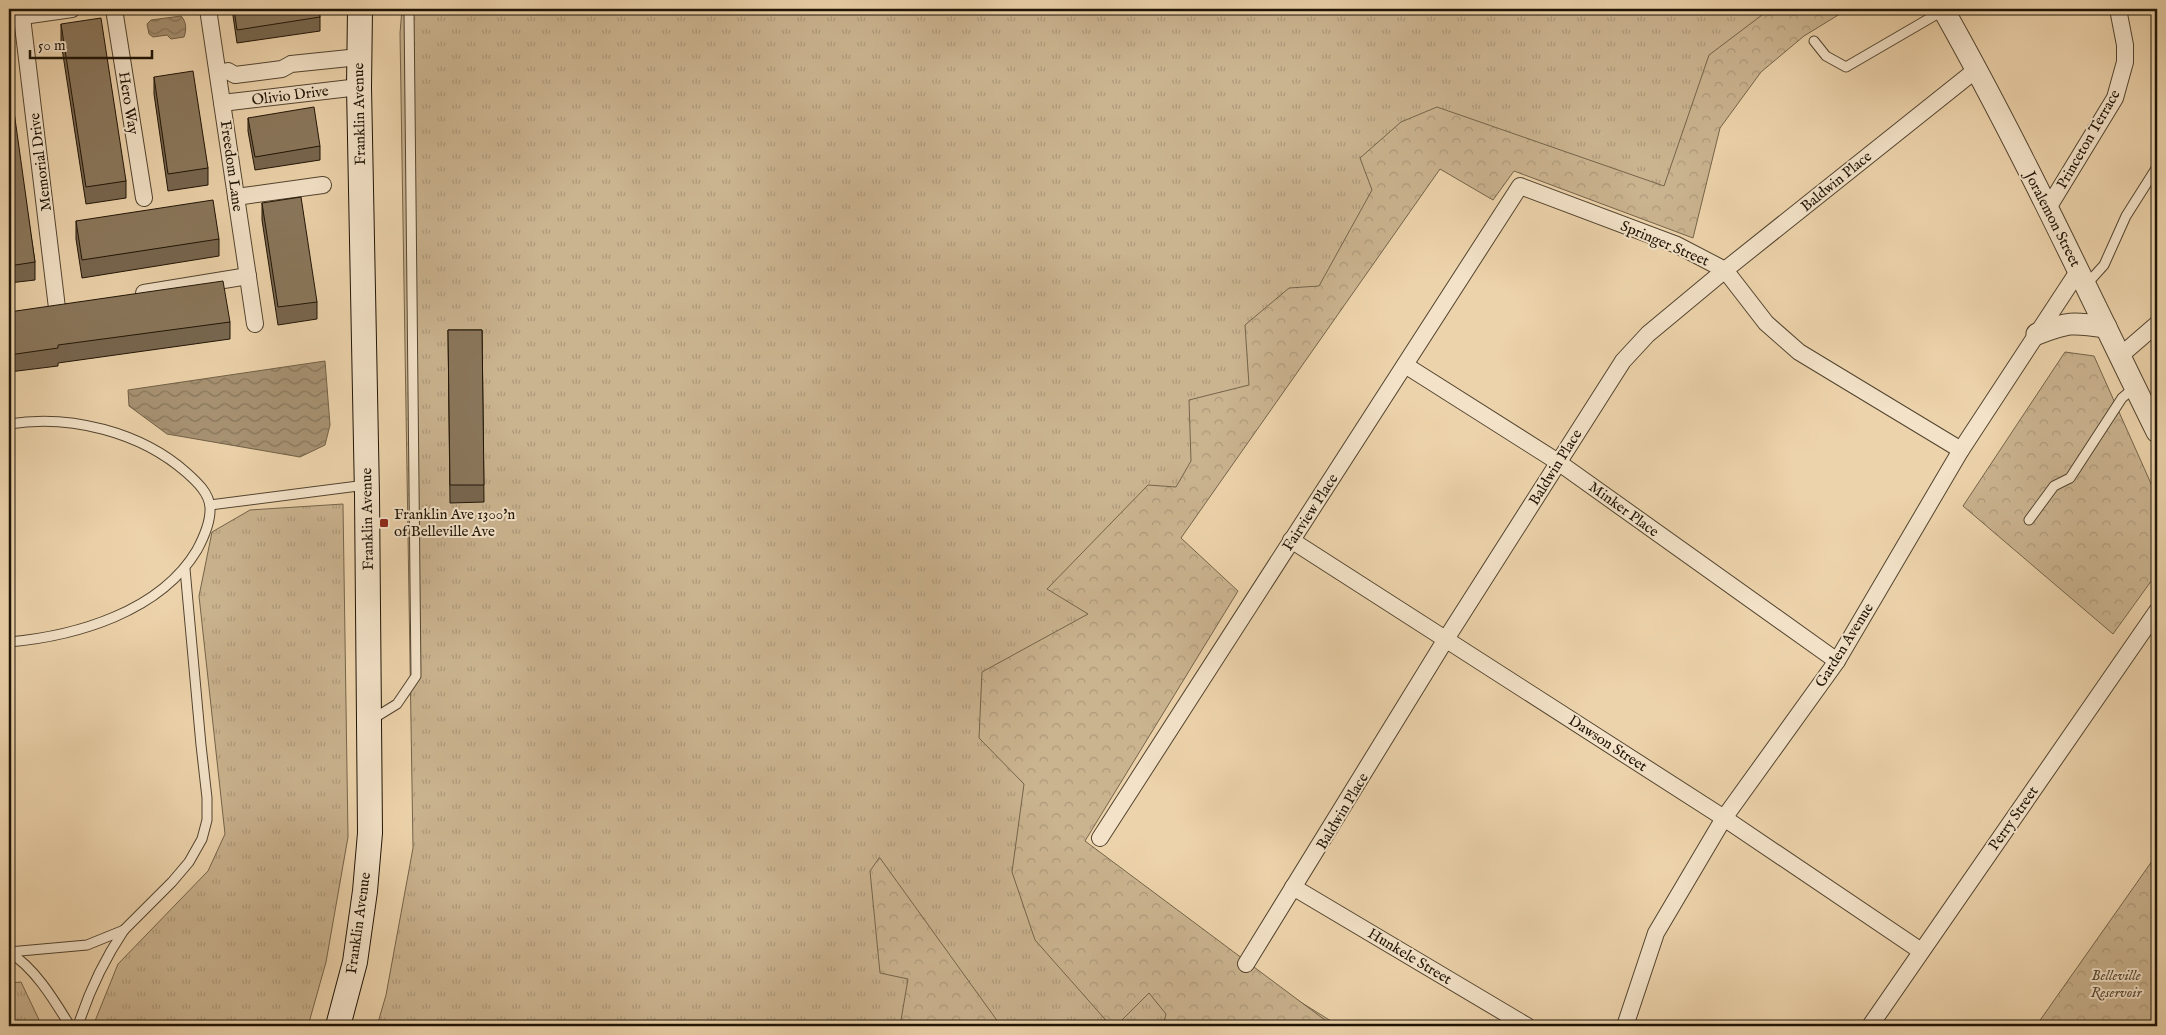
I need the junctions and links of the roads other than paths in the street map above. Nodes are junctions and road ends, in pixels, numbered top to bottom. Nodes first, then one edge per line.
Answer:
1 (72, 9) edge
2 (114, 9) edge
3 (208, 9) edge
4 (360, 9) edge
5 (409, 9) edge
6 (1944, 9) edge
7 (2118, 9) edge
8 (17, 14) edge
9 (1814, 42) dead end
10 (358, 57) junction
11 (1977, 69) junction
12 (223, 72) junction
13 (358, 87) junction
14 (222, 104) junction
15 (2157, 167) edge
16 (323, 184) dead end
17 (1520, 186) joint
18 (236, 197) junction
19 (144, 198) dead end
20 (2048, 208) junction
21 (1725, 270) junction
22 (248, 276) junction
23 (2082, 278) junction
24 (124, 296) edge
25 (76, 305) edge
26 (57, 308) junction
27 (38, 310) edge
28 (255, 324) dead end
29 (2157, 324) edge
30 (2106, 326) junction
31 (2036, 334) junction
32 (2120, 356) junction
33 (1405, 365) junction
34 (2135, 388) junction
35 (9, 424) edge
36 (2157, 432) edge
37 (1961, 450) junction
38 (1558, 462) junction
39 (366, 485) junction
40 (210, 505) junction
41 (2029, 520) dead end
42 (1291, 540) junction
43 (185, 569) junction
44 (2157, 611) edge
45 (1446, 639) junction
46 (9, 642) edge
47 (1837, 661) junction
48 (369, 722) junction
49 (1724, 818) junction
50 (1100, 838) dead end
51 (1293, 887) junction
52 (124, 930) junction
53 (1921, 951) junction
54 (9, 952) edge
55 (1246, 964) dead end
56 (70, 1026) edge
57 (78, 1026) edge
58 (338, 1026) edge
59 (1527, 1026) edge
60 (1625, 1026) edge
61 (1870, 1026) edge

1 - 8 street
2 - 19 street, Hero Way
3 - 12 street, Freedom Lane
4 - 10 main road, Franklin Avenue
5 - 48 lane
6 - 9 lane
6 - 11 street, Joralemon Street
7 - 20 street, Princeton Terrace
8 - 26 street, Memorial Drive
10 - 12 street, Olivio Drive
10 - 13 main road, Franklin Avenue
11 - 20 street, Joralemon Street
11 - 21 street, Baldwin Place
12 - 14 street, Freedom Lane
13 - 14 street, Olivio Drive
13 - 39 main road, Franklin Avenue
14 - 18 street, Freedom Lane
15 - 23 lane
16 - 18 street
17 - 21 street, Springer Street
17 - 33 street, Fairview Place
18 - 22 street, Freedom Lane
20 - 23 street, Joralemon Street
21 - 37 street, Springer Street
21 - 38 street, Baldwin Place
22 - 24 street
22 - 28 street, Freedom Lane
23 - 30 street, Joralemon Street
23 - 31 street, Garden Avenue
25 - 26 street
26 - 27 street
29 - 32 street
30 - 31 street
30 - 32 street, Joralemon Street
31 - 37 street, Garden Avenue
32 - 34 street, Joralemon Street
33 - 38 street, Minker Place
33 - 42 street, Fairview Place
34 - 36 street, Joralemon Street
34 - 41 lane
35 - 40 lane
37 - 47 street, Garden Avenue
38 - 45 street, Baldwin Place
38 - 47 street, Minker Place
39 - 40 lane
39 - 48 main road, Franklin Avenue
40 - 43 lane
42 - 45 street, Dawson Street
42 - 50 street, Fairview Place
43 - 46 lane
43 - 52 lane
44 - 53 street, Perry Street
45 - 49 street, Dawson Street
45 - 51 street, Baldwin Place
47 - 49 street, Garden Avenue
48 - 58 main road, Franklin Avenue
49 - 53 street, Dawson Street
49 - 60 street, Garden Avenue
51 - 55 street, Baldwin Place
51 - 59 street, Hunkele Street
52 - 54 lane
52 - 57 lane
53 - 61 street, Perry Street
54 - 56 lane

